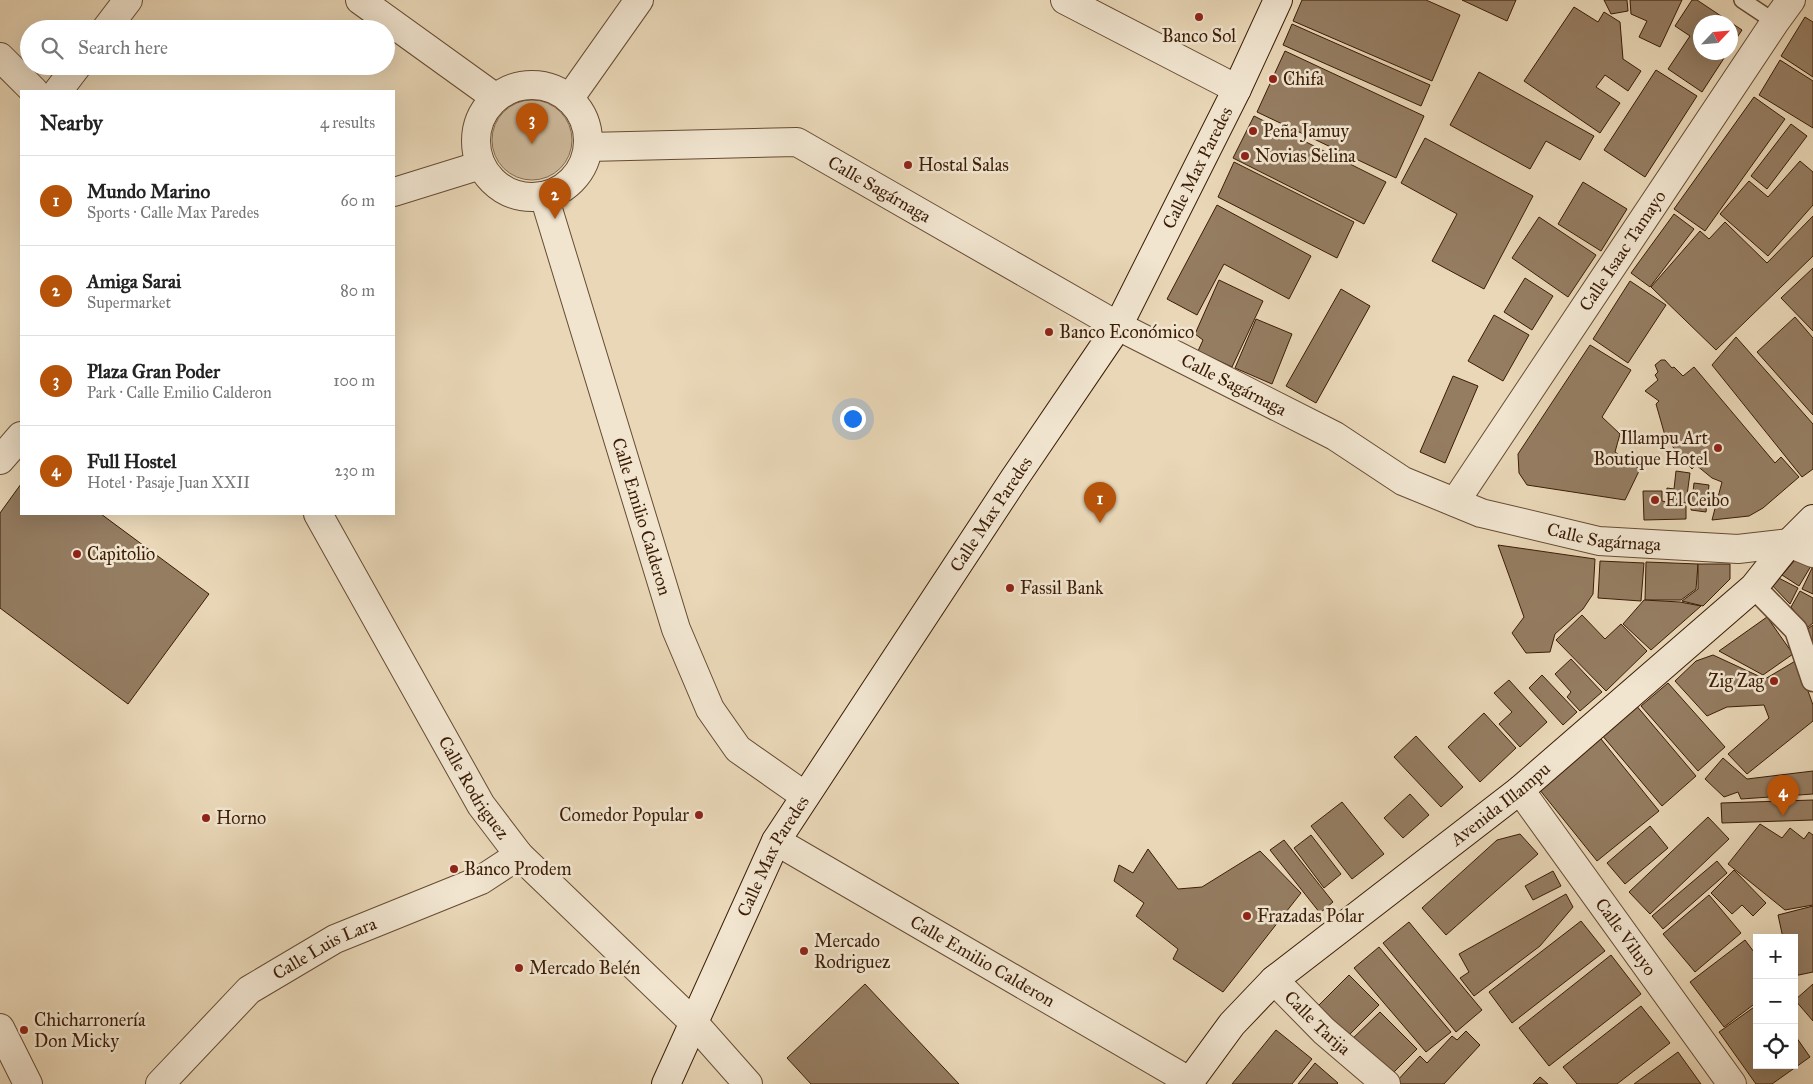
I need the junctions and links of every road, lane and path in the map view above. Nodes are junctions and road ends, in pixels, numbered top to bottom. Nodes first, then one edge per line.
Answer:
1 (128, 0) edge
2 (360, 0) edge
3 (639, 0) edge
4 (1065, 0) edge
5 (1278, 0) edge
6 (1742, 0) edge
7 (1791, 0) edge
8 (113, 20) edge
9 (388, 20) edge
10 (1775, 22) junction
11 (395, 25) edge
12 (0, 57) edge
13 (70, 75) edge
14 (1237, 89) junction
15 (33, 90) edge
16 (59, 90) edge
17 (496, 98) junction
18 (569, 99) junction
19 (588, 147) junction
20 (481, 165) junction
21 (395, 192) edge
22 (544, 196) junction
23 (1118, 326) junction
24 (1455, 502) junction
25 (319, 515) edge
26 (1813, 519) edge
27 (1801, 548) edge
28 (1754, 586) junction
29 (1813, 680) edge
30 (1520, 790) junction
31 (805, 796) junction
32 (776, 841) junction
33 (519, 855) junction
34 (1274, 980) junction
35 (694, 1023) junction
36 (0, 1028) edge
37 (1188, 1083) edge
38 (28, 1084) edge
39 (160, 1084) edge
40 (666, 1084) edge
41 (748, 1084) edge
42 (1386, 1084) edge
43 (1732, 1084) edge

1 - 8 street
2 - 9 street
3 - 18 street
4 - 14 street
5 - 14 street, Calle Max Paredes
6 - 10 lane
7 - 10 street, Calle Isaac Tamayo
10 - 24 street, Calle Isaac Tamayo
11 - 17 street
12 - 15 street
13 - 16 street
14 - 23 street, Calle Max Paredes
17 - 18 street
17 - 20 street
18 - 19 street
19 - 22 street
19 - 23 street, Calle Sagárnaga
20 - 21 street
20 - 22 street
22 - 31 street, Calle Emilio Calderon
23 - 24 street, Calle Sagárnaga
23 - 31 street, Calle Max Paredes
24 - 27 street, Calle Sagárnaga
25 - 33 street, Calle Rodriguez
26 - 27 street, Avenida Illampu
27 - 28 street, Avenida Illampu
28 - 29 street
28 - 30 street, Avenida Illampu
30 - 34 street, Avenida Illampu
30 - 43 street, Calle Viluyo
31 - 32 street, Calle Max Paredes
32 - 35 street, Calle Max Paredes
32 - 37 street, Calle Emilio Calderon
33 - 35 street, Calle Rodriguez
33 - 39 street, Calle Luis Lara
34 - 37 street, Avenida Illampu
34 - 42 street, Calle Tarija
35 - 40 street, Calle Max Paredes
35 - 41 street, Calle Rodriguez
36 - 38 street

